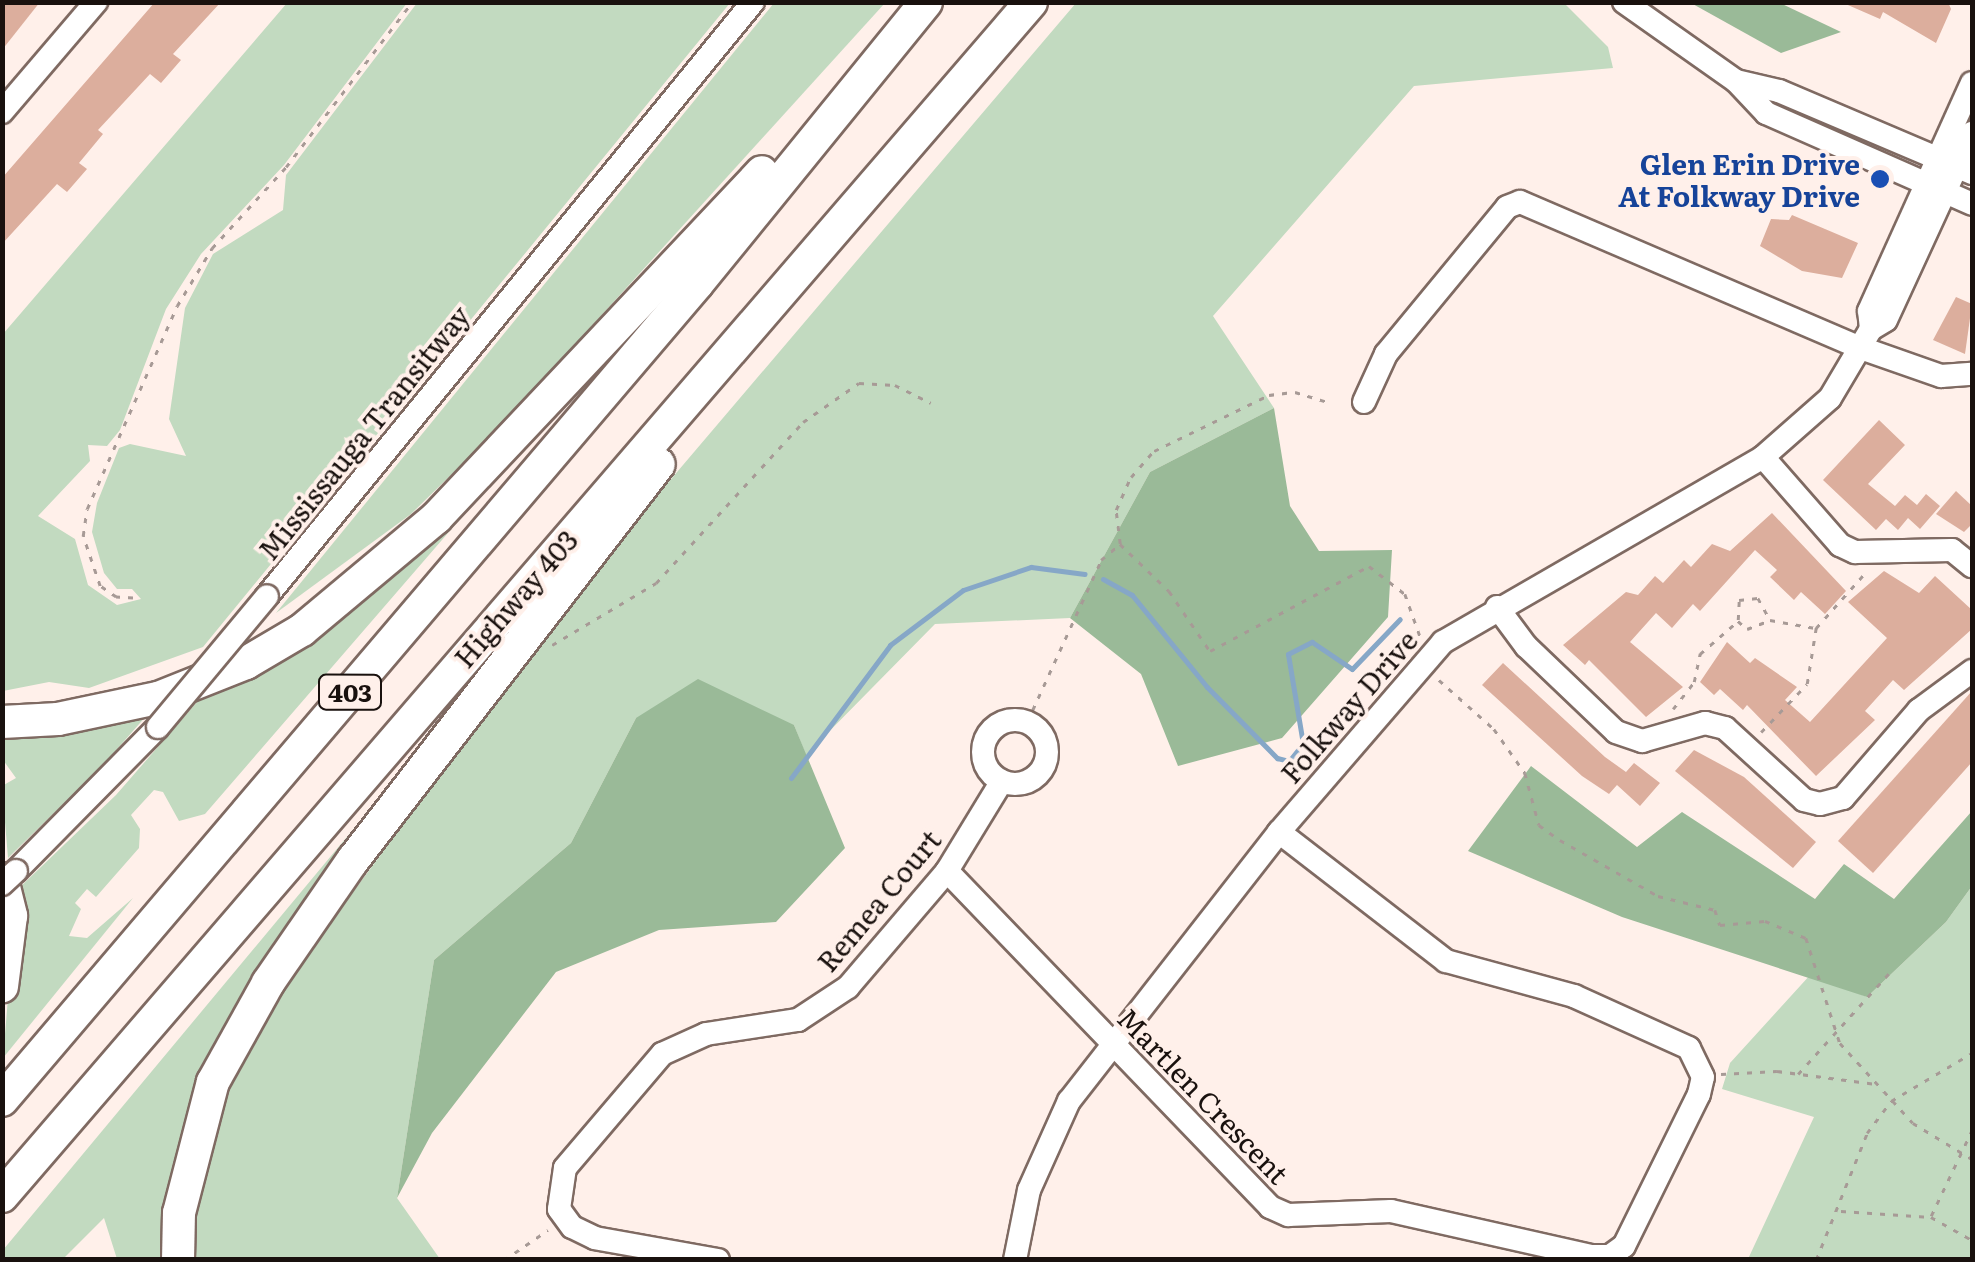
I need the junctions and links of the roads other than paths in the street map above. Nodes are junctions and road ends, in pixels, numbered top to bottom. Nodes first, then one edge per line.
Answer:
1 (96, 2) edge
2 (753, 2) edge
3 (917, 2) edge
4 (926, 2) edge
5 (1031, 2) edge
6 (1624, 2) edge
7 (1736, 81) junction
8 (1972, 83) edge
9 (2, 112) edge
10 (1972, 134) edge
11 (1956, 165) edge
12 (1935, 188) junction
13 (1972, 204) edge
14 (1866, 339) junction
15 (1972, 374) edge
16 (709, 375) junction
17 (1364, 402) dead end
18 (1763, 457) junction
19 (1972, 566) edge
20 (1498, 606) junction
21 (1972, 671) edge
22 (2, 722) edge
23 (1002, 781) junction
24 (1279, 832) junction
25 (947, 870) junction
26 (7, 878) edge
27 (2, 986) edge
28 (1111, 1043) junction
29 (2, 1100) edge
30 (2, 1196) edge
31 (178, 1260) edge
32 (718, 1260) edge
33 (1015, 1260) edge

1 - 9 street
2 - 26 street, Mississauga Transitway, bridge
3 - 22 highway
4 - 29 highway, 403
5 - 16 highway, Highway 403 / 403
6 - 7 street
7 - 11 street
7 - 12 street
8 - 11 street, Folkway Drive
10 - 11 street, Folkway Drive
11 - 12 street, Folkway Drive
12 - 13 street
12 - 14 street, Folkway Drive
14 - 15 street
14 - 17 street
14 - 18 street, Folkway Drive
16 - 30 highway, Highway 403 / 403
16 - 31 highway
18 - 19 street
18 - 20 street, Folkway Drive
20 - 21 street
20 - 24 street, Folkway Drive
23 - 23 street
23 - 25 street, Remea Court
24 - 28 street, Folkway Drive
24 - 28 street, Martlen Crescent
25 - 28 street, Martlen Crescent
25 - 32 street, Remea Court
26 - 27 highway
28 - 33 street, Folkway Drive

